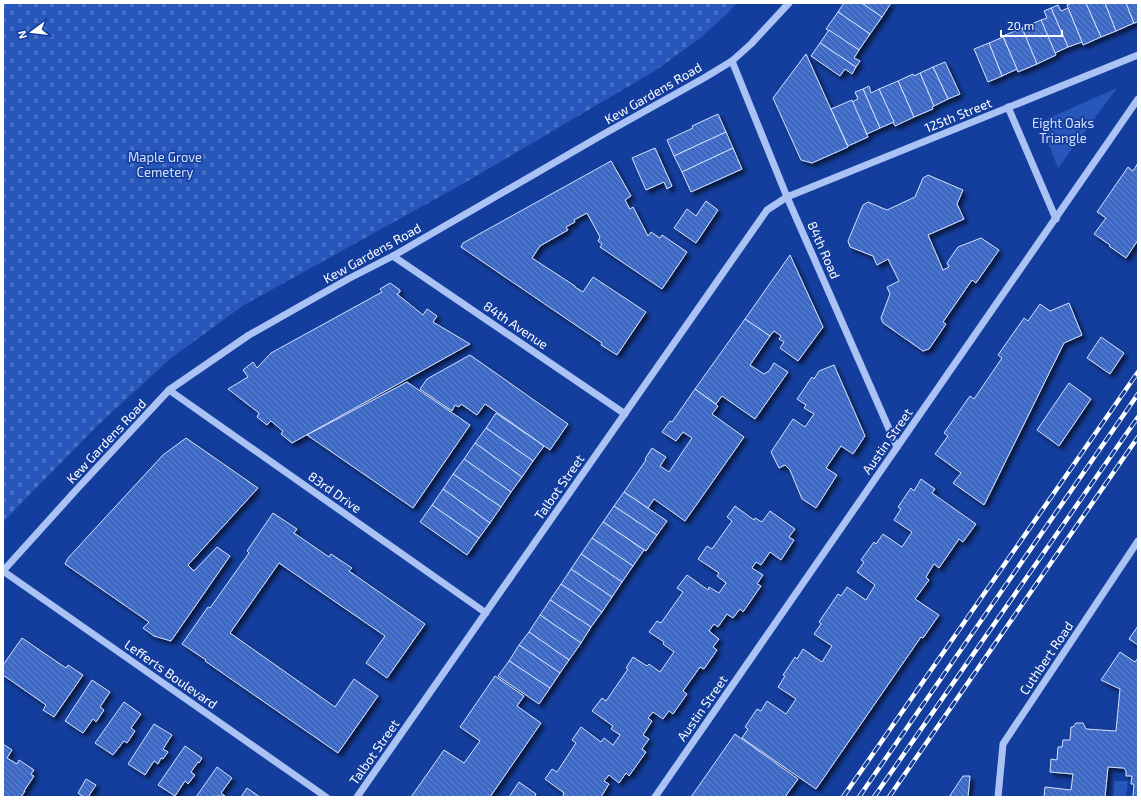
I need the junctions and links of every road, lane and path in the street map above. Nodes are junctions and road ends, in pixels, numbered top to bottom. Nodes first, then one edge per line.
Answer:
1 (789, 3) edge
2 (1138, 55) edge
3 (732, 61) junction
4 (1138, 99) edge
5 (1008, 107) junction
6 (787, 197) junction
7 (1056, 218) junction
8 (393, 256) junction
9 (169, 390) junction
10 (625, 414) junction
11 (897, 447) junction
12 (1138, 542) edge
13 (3, 571) edge
14 (486, 613) junction
15 (326, 797) edge
16 (357, 797) edge
17 (655, 797) edge
18 (998, 797) edge

1 - 3 street, Kew Gardens Road
2 - 5 street, 125th Street
3 - 6 street, 84th Road
3 - 8 street, Kew Gardens Road
4 - 7 street, Austin Street
5 - 6 street, 125th Street
5 - 7 street
6 - 10 street, Talbot Street
6 - 11 street, 84th Road
7 - 11 street, Austin Street
8 - 9 street, Kew Gardens Road
8 - 10 street, 84th Avenue
9 - 13 street, Kew Gardens Road
9 - 14 street, 83rd Drive
10 - 14 street, Talbot Street
11 - 17 street, Austin Street
12 - 18 street, Cuthbert Road
13 - 15 street, Lefferts Boulevard
14 - 16 street, Talbot Street

